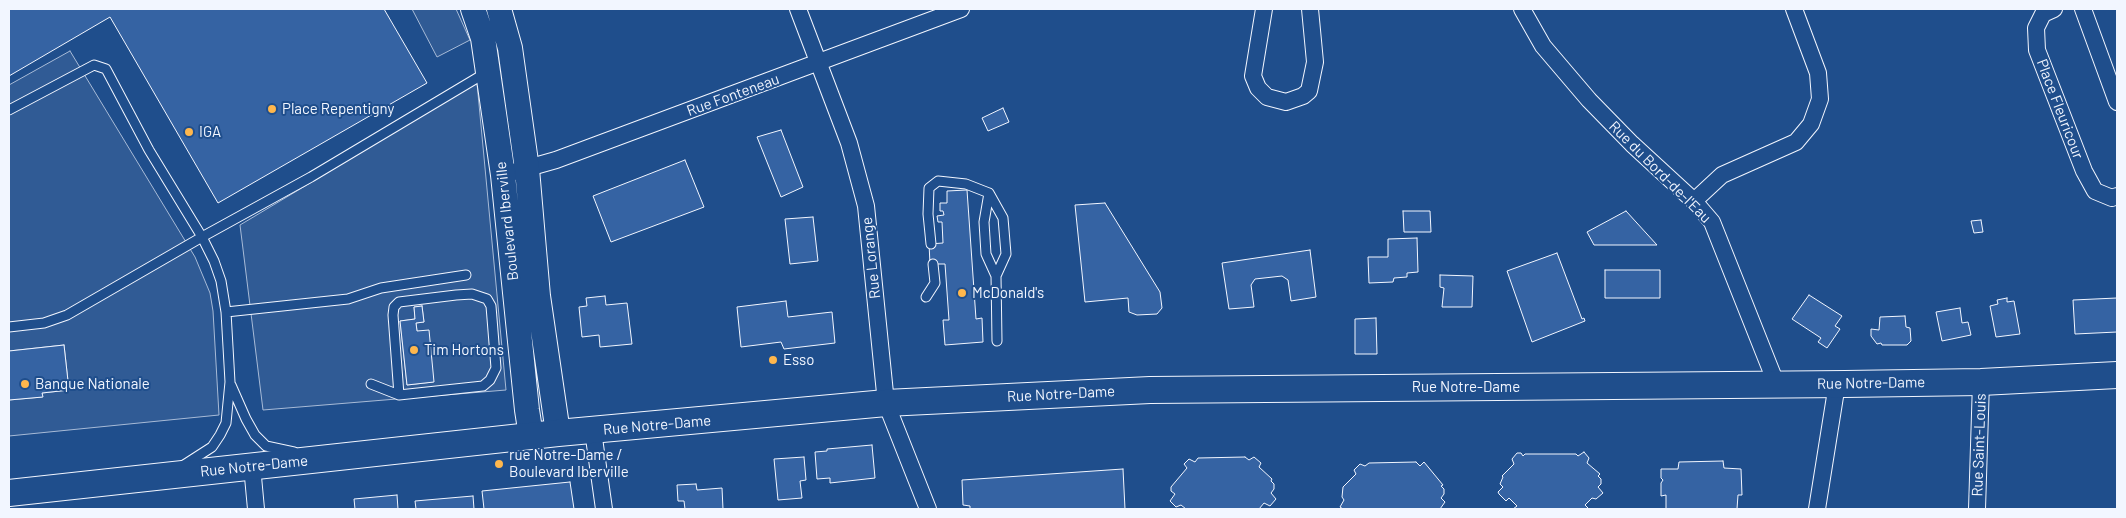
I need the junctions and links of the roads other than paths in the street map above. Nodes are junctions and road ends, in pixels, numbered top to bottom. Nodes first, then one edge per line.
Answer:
1 (473, 9) edge
2 (499, 9) edge
3 (798, 9) edge
4 (961, 9) edge
5 (1264, 9) edge
6 (1310, 9) edge
7 (1522, 9) edge
8 (1794, 9) edge
9 (2054, 9) edge
10 (2083, 9) edge
11 (819, 63) junction
12 (501, 71) junction
13 (2117, 102) edge
14 (9, 110) edge
15 (527, 169) junction
16 (503, 175) junction
17 (989, 193) junction
18 (2117, 196) edge
19 (1694, 201) junction
20 (202, 236) junction
21 (931, 244) dead end
22 (933, 264) dead end
23 (466, 276) dead end
24 (996, 276) junction
25 (455, 277) junction
26 (456, 295) junction
27 (926, 297) dead end
28 (226, 312) junction
29 (9, 327) edge
30 (997, 341) dead end
31 (2117, 375) edge
32 (230, 382) junction
33 (1981, 382) junction
34 (1776, 383) junction
35 (371, 384) dead end
36 (1837, 384) junction
37 (399, 395) junction
38 (886, 403) junction
39 (593, 431) junction
40 (558, 433) junction
41 (531, 436) junction
42 (321, 459) junction
43 (252, 466) junction
44 (166, 476) junction
45 (9, 493) edge
46 (256, 509) edge
47 (604, 509) edge
48 (928, 509) edge
49 (1816, 509) edge
50 (1978, 509) edge

1 - 12 street, Boulevard Iberville
2 - 12 street, Boulevard Iberville
3 - 11 street, Rue Lorange
4 - 11 street, Rue Fonteneau
5 - 6 street
7 - 19 street, Rue du Bord-de-l'Eau
8 - 19 street
9 - 18 street, Place Fleuricour
10 - 13 street
11 - 15 street, Rue Fonteneau
11 - 38 street, Rue Lorange
12 - 15 street, Boulevard Iberville
12 - 16 street, Boulevard Iberville
12 - 20 lane
14 - 20 lane
15 - 16 street, Rue Fonteneau
15 - 40 street, Boulevard Iberville
16 - 41 street, Boulevard Iberville
17 - 21 lane
17 - 24 lane
17 - 24 lane
19 - 34 street, Rue du Bord-de-l'Eau
20 - 28 lane
20 - 29 lane
22 - 27 lane
23 - 25 lane
24 - 30 lane
25 - 26 lane
25 - 28 lane
26 - 37 lane
26 - 37 lane
28 - 32 lane
31 - 33 main road, Rue Notre-Dame
32 - 42 lane
32 - 44 lane
33 - 36 main road, Rue Notre-Dame
33 - 50 street, Rue Saint-Louis
34 - 36 main road, Rue Notre-Dame
34 - 38 main road, Rue Notre-Dame
35 - 37 lane
36 - 49 street
38 - 39 main road, Rue Notre-Dame
38 - 48 street, Rue Lorange
39 - 40 main road, Rue Notre-Dame
39 - 47 street
40 - 41 main road, Rue Notre-Dame
41 - 42 main road, Rue Notre-Dame
42 - 43 main road, Rue Notre-Dame
43 - 44 main road, Rue Notre-Dame
43 - 46 street
44 - 45 main road, Rue Notre-Dame

